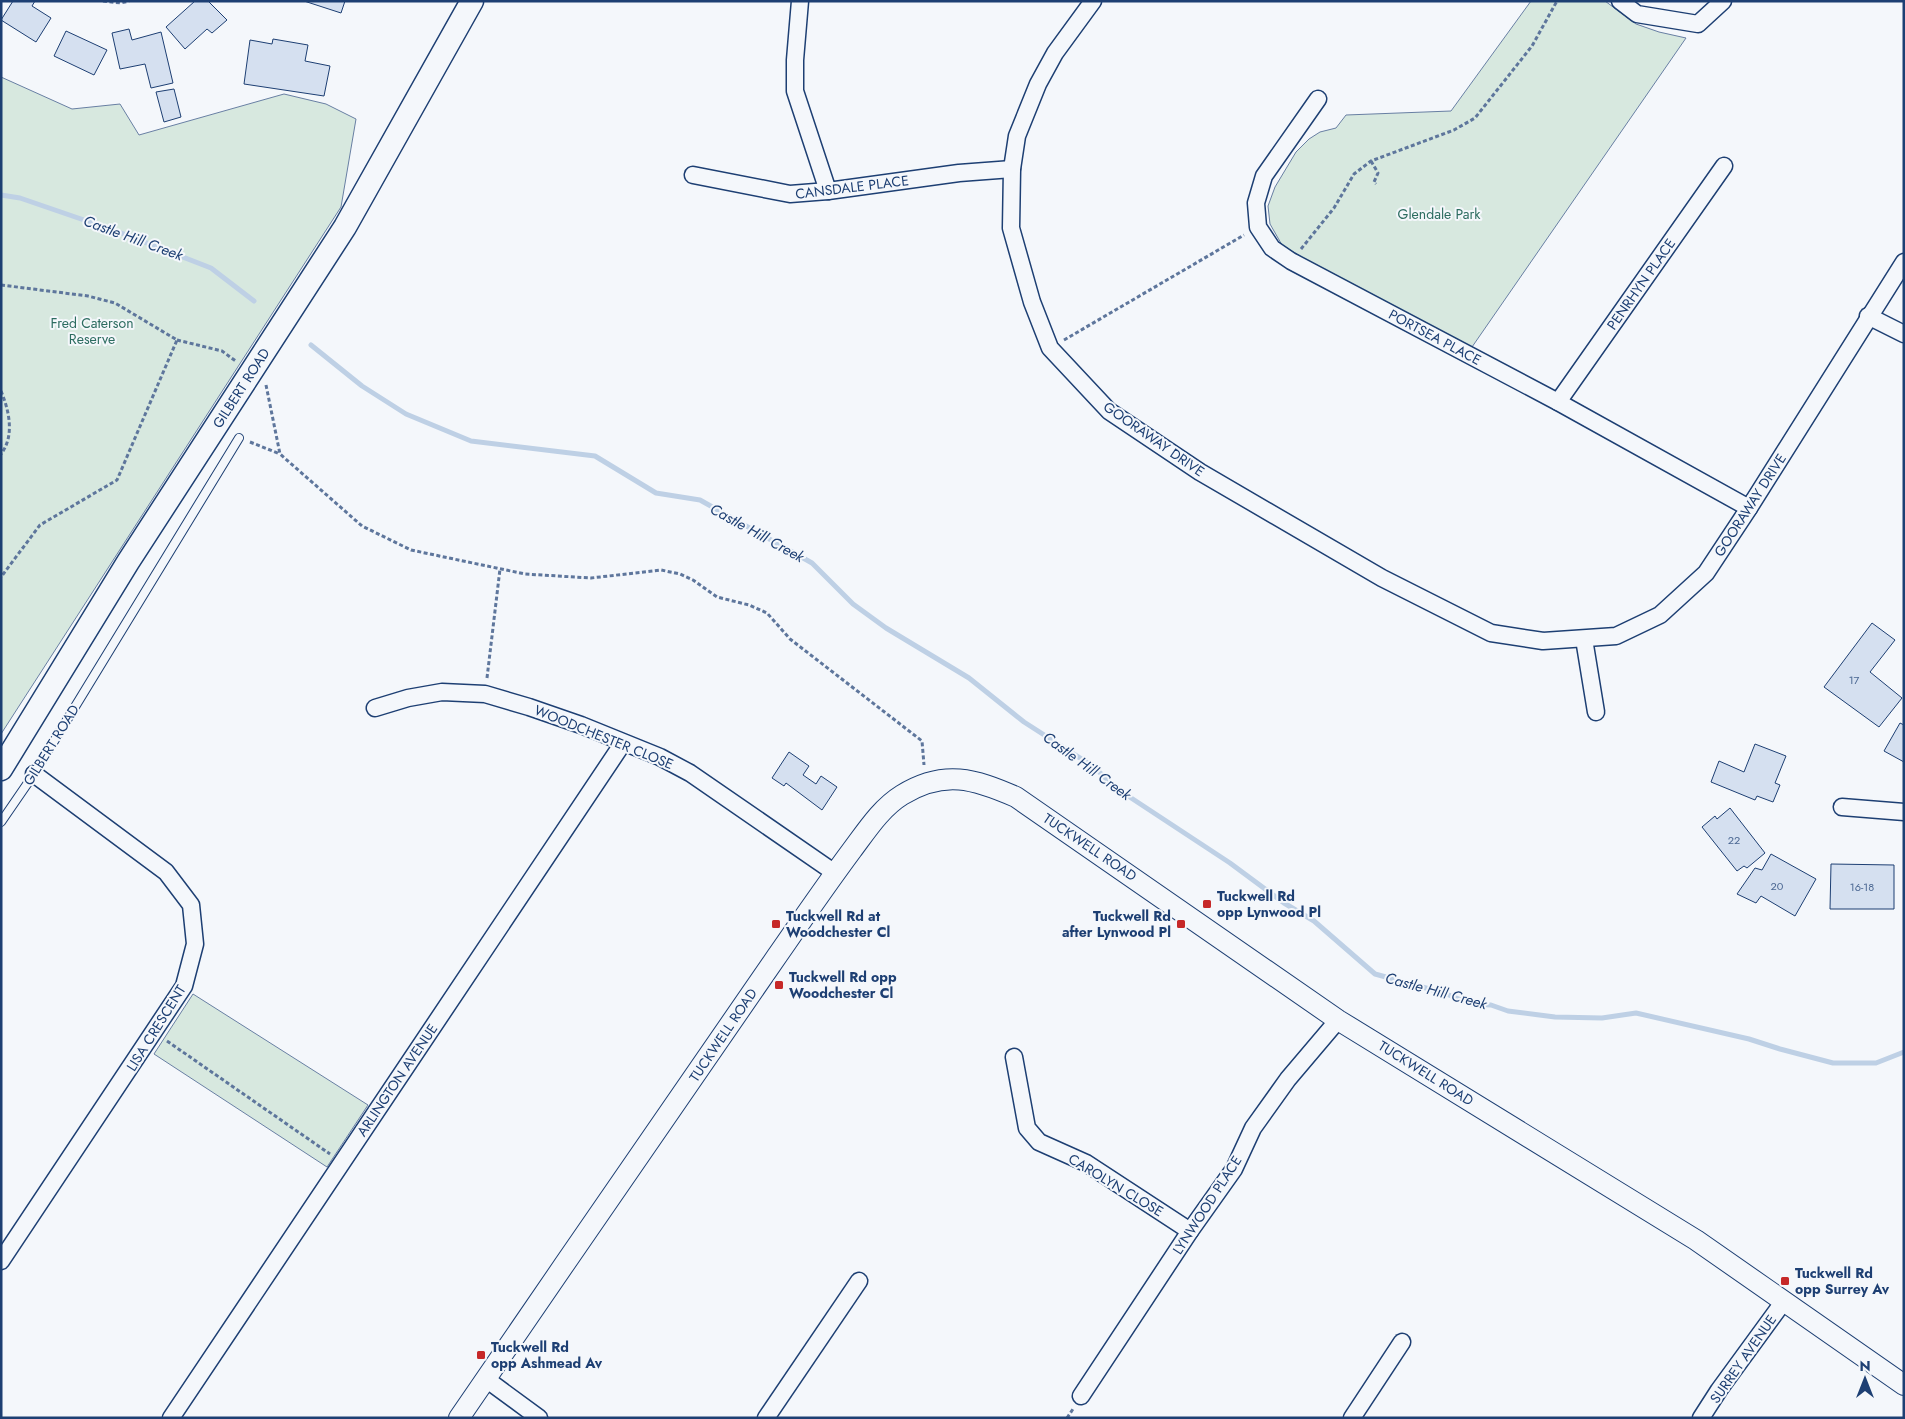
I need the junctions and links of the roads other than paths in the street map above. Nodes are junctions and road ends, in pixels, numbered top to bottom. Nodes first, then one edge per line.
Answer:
1 (472, 1) edge
2 (800, 1) edge
3 (1093, 1) edge
4 (1620, 1) edge
5 (1723, 1) edge
6 (1318, 99) dead end
7 (1724, 166) dead end
8 (1012, 168) junction
9 (693, 175) dead end
10 (828, 192) junction
11 (1904, 262) edge
12 (1868, 316) junction
13 (1904, 334) edge
14 (1558, 402) junction
15 (239, 438) road end
16 (1749, 508) junction
17 (1584, 639) junction
18 (375, 708) dead end
19 (1596, 712) dead end
20 (623, 743) junction
21 (1, 769) edge
22 (34, 774) junction
23 (1842, 808) dead end
24 (1904, 812) edge
25 (1, 822) edge
26 (835, 873) junction
27 (1338, 1020) junction
28 (1014, 1057) dead end
29 (1190, 1231) junction
30 (1, 1261) edge
31 (859, 1282) dead end
32 (1784, 1300) junction
33 (1402, 1342) dead end
34 (486, 1379) junction
35 (1904, 1385) edge
36 (1081, 1396) dead end
37 (171, 1418) edge
38 (458, 1418) edge
39 (540, 1418) edge
40 (766, 1418) edge
41 (1352, 1418) edge
42 (1702, 1418) edge

1 - 21 main road, GILBERT ROAD
2 - 10 street
3 - 8 street, GOORAWAY DRIVE
4 - 5 street
6 - 14 street, PORTSEA PLACE
7 - 14 street, PENRHYN PLACE
8 - 10 street, CANSDALE PLACE
8 - 17 street, GOORAWAY DRIVE
9 - 10 street, CANSDALE PLACE
11 - 12 street, GOORAWAY DRIVE
12 - 13 street
12 - 16 street, GOORAWAY DRIVE
14 - 16 street, PORTSEA PLACE
15 - 22 lane, GILBERT ROAD
16 - 17 street, GOORAWAY DRIVE
17 - 19 street
18 - 20 street, WOODCHESTER CLOSE
20 - 26 street, WOODCHESTER CLOSE
20 - 37 street, ARLINGTON AVENUE
22 - 25 lane, GILBERT ROAD
22 - 30 street, LISA CRESCENT
23 - 24 street
26 - 27 street, TUCKWELL ROAD
26 - 34 street, TUCKWELL ROAD
27 - 29 street, LYNWOOD PLACE
27 - 32 street, TUCKWELL ROAD
28 - 29 street, CAROLYN CLOSE
29 - 36 street, LYNWOOD PLACE
31 - 40 street
32 - 35 street, TUCKWELL ROAD
32 - 42 street, SURREY AVENUE
33 - 41 street
34 - 38 street, TUCKWELL ROAD
34 - 39 street

